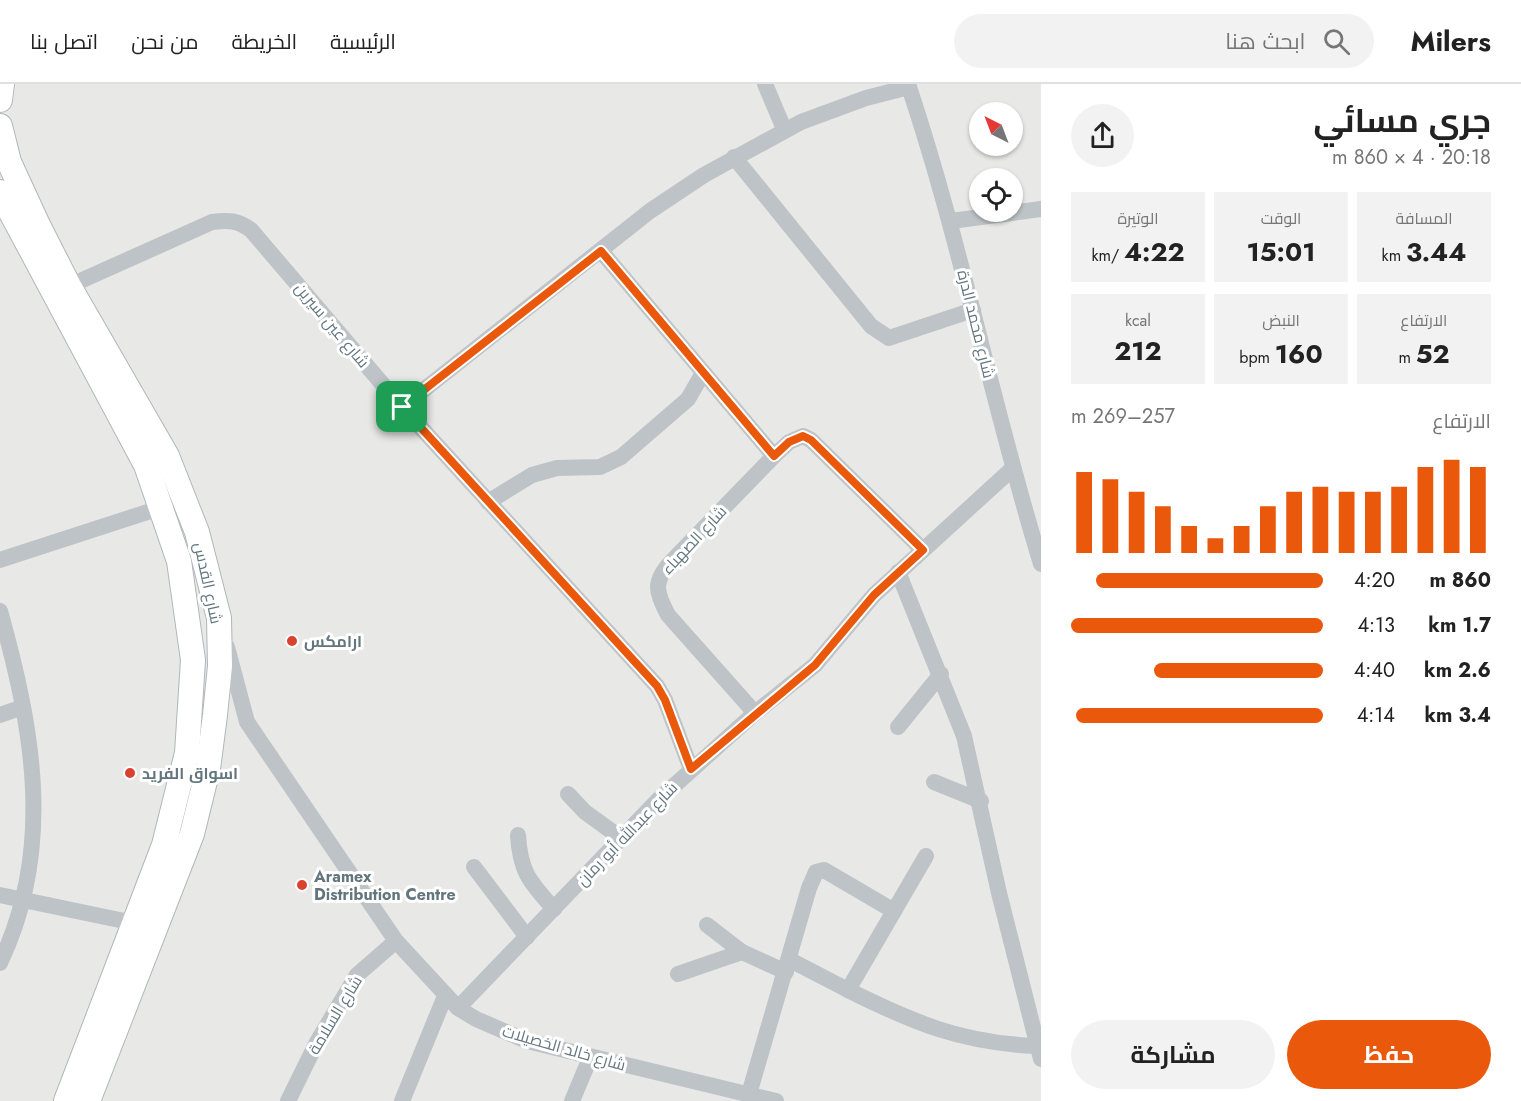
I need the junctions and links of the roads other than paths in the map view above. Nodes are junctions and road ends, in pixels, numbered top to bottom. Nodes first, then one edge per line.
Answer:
1 (2, 84) edge
2 (765, 84) edge
3 (909, 86) edge
4 (0, 100) edge
5 (0, 126) edge
6 (784, 129) junction
7 (734, 157) junction
8 (0, 192) edge
9 (1041, 209) edge
10 (951, 221) junction
11 (0, 223) edge
12 (601, 251) junction
13 (69, 286) junction
14 (973, 310) junction
15 (703, 373) junction
16 (402, 407) junction
17 (138, 451) junction
18 (774, 456) junction
19 (1012, 469) junction
20 (488, 501) junction
21 (163, 507) junction
22 (923, 550) junction
23 (0, 560) edge
24 (1041, 564) edge
25 (898, 572) junction
26 (0, 611) edge
27 (219, 618) junction
28 (941, 674) junction
29 (23, 707) junction
30 (755, 713) junction
31 (0, 715) edge
32 (215, 715) junction
33 (247, 722) junction
34 (898, 727) dead end
35 (691, 769) junction
36 (934, 782) dead end
37 (568, 794) dead end
38 (981, 801) junction
39 (518, 835) dead end
40 (621, 838) junction
41 (926, 856) dead end
42 (474, 867) dead end
43 (0, 896) edge
44 (24, 902) junction
45 (554, 909) junction
46 (894, 911) junction
47 (134, 923) junction
48 (707, 925) dead end
49 (527, 937) junction
50 (396, 941) junction
51 (742, 952) junction
52 (0, 963) edge
53 (788, 966) junction
54 (678, 975) dead end
55 (848, 990) junction
56 (445, 996) junction
57 (458, 1008) junction
58 (1039, 1052) edge
59 (590, 1058) junction
60 (749, 1094) junction
61 (66, 1101) edge
62 (88, 1101) edge
63 (288, 1101) edge
64 (402, 1101) edge
65 (572, 1101) edge
66 (776, 1101) edge

1 - 4 highway
2 - 6 street
3 - 6 street
3 - 10 street, شارع محمد الدرة
5 - 13 highway, شارع القدس
6 - 7 street
7 - 12 street
7 - 14 street
8 - 17 highway, شارع القدس
9 - 10 street
10 - 14 street, شارع محمد الدرة
11 - 17 highway
12 - 15 street
12 - 16 street
13 - 16 street, شارع عين سيرين
13 - 27 highway, شارع القدس
14 - 19 street, شارع محمد الدرة
15 - 18 street
15 - 20 street
16 - 20 street, شارع عين سيرين
17 - 21 highway, شارع القدس
18 - 22 street, شارع الصهباء
18 - 30 street, شارع الصهباء
19 - 22 street, شارع عبدالله أبو رمان
19 - 24 street, شارع محمد الدرة
20 - 35 street, شارع عين سيرين
21 - 23 street
21 - 47 highway, شارع القدس
22 - 25 street, شارع عبدالله أبو رمان
25 - 28 street
25 - 30 street, شارع عبدالله أبو رمان
26 - 29 street
27 - 32 highway, شارع القدس
27 - 33 street, شارع خالد الخصيلات
28 - 34 street
28 - 38 street
29 - 31 street
29 - 44 street
30 - 35 street, شارع عبدالله أبو رمان
32 - 33 street
32 - 62 highway, شارع القدس
33 - 50 street, شارع خالد الخصيلات
35 - 40 street, شارع عبدالله أبو رمان
36 - 38 street
37 - 40 street
38 - 58 street
39 - 45 street
40 - 45 street, شارع عبدالله أبو رمان
41 - 46 street
42 - 49 street
43 - 44 street
44 - 47 street
44 - 52 street
45 - 49 street, شارع عبدالله أبو رمان
46 - 53 street
46 - 55 street
47 - 61 highway, شارع القدس
48 - 51 street
49 - 57 street, شارع عبدالله أبو رمان
50 - 56 street, شارع خالد الخصيلات
50 - 63 street, شارع السلامة
51 - 53 street
51 - 54 street
53 - 55 street
53 - 60 street
55 - 58 street
56 - 57 street, شارع خالد الخصيلات
56 - 64 street
57 - 59 street, شارع خالد الخصيلات
59 - 60 street, شارع خالد الخصيلات
59 - 65 street
60 - 66 street, شارع خالد الخصيلات

